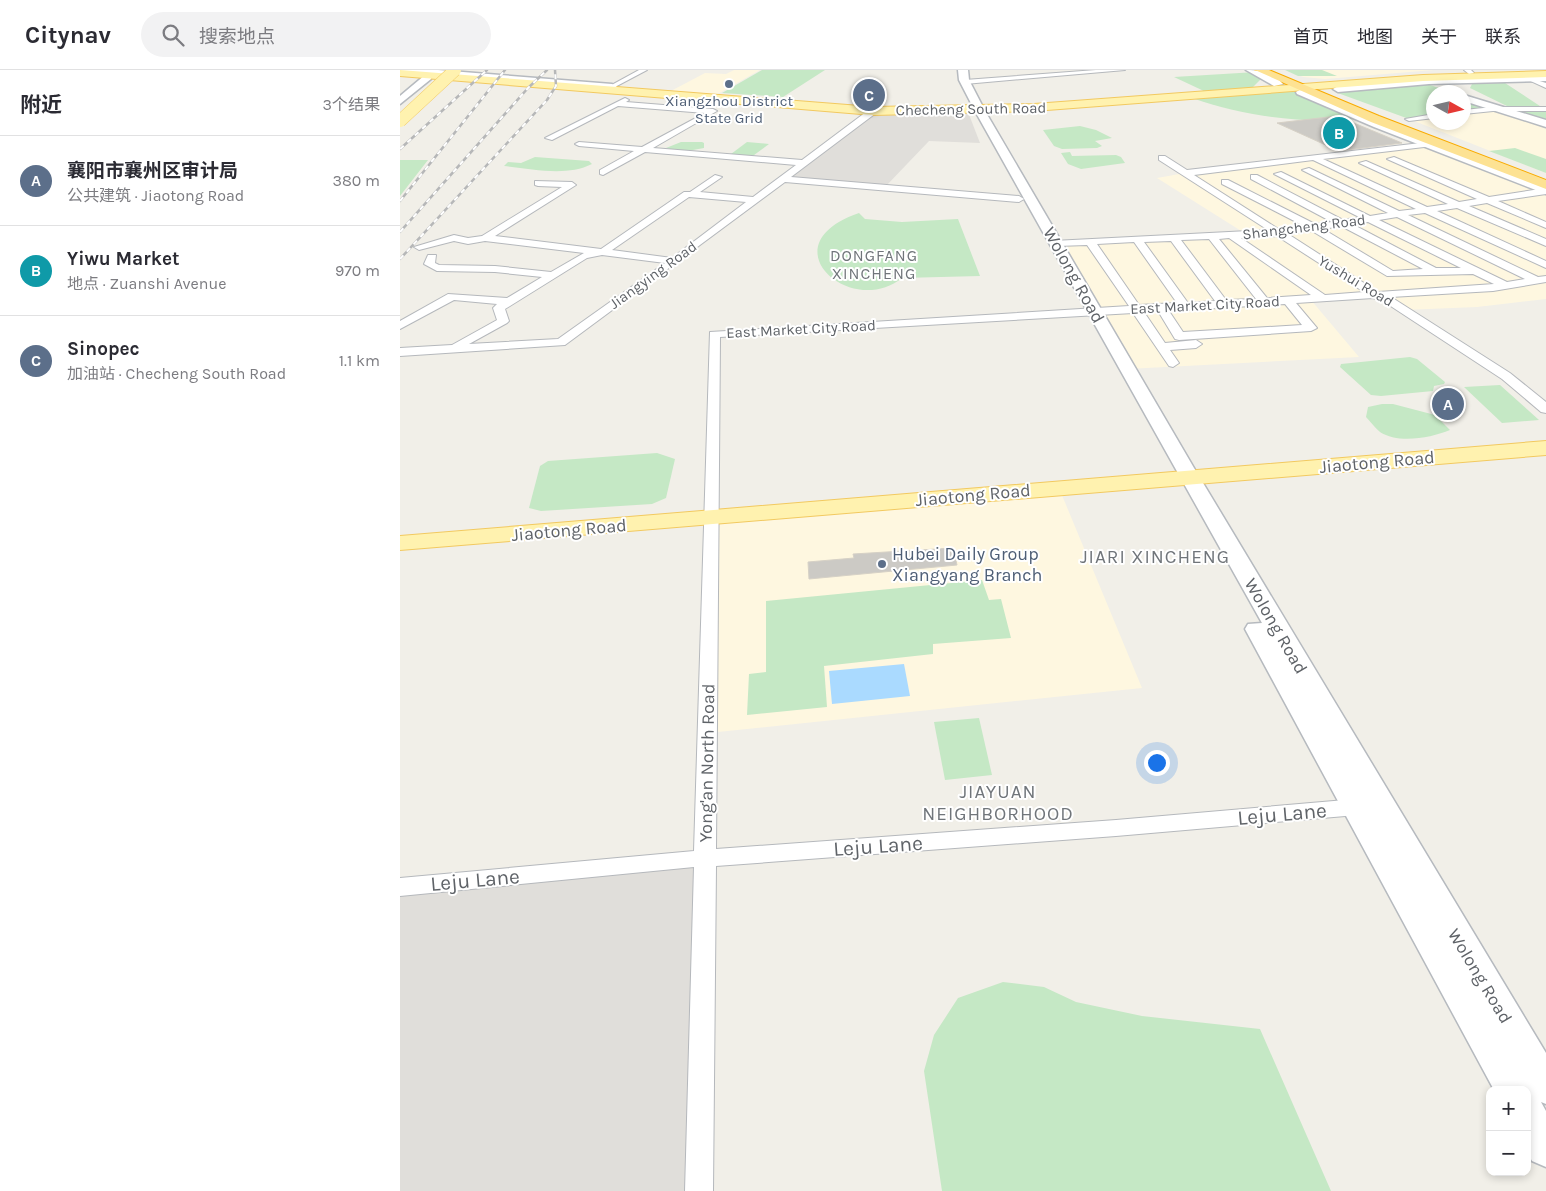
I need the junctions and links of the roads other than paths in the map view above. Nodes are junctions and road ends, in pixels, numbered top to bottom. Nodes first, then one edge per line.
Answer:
1 (455, 70) edge
2 (644, 70) edge
3 (954, 70) edge
4 (963, 70) edge
5 (1122, 70) edge
6 (1251, 70) edge
7 (1260, 70) edge
8 (1454, 70) edge
9 (1107, 71) edge
10 (401, 72) edge
11 (1469, 72) edge
12 (435, 73) edge
13 (1546, 75) edge
14 (1526, 77) junction
15 (965, 82) junction
16 (1357, 82) junction
17 (1422, 82) junction
18 (1294, 83) edge
19 (1430, 85) edge
20 (611, 86) junction
21 (1546, 86) edge
22 (652, 92) junction
23 (1338, 93) junction
24 (636, 94) junction
25 (400, 101) edge
26 (1471, 101) edge
27 (616, 104) junction
28 (400, 107) edge
29 (1546, 108) edge
30 (1493, 109) junction
31 (975, 110) junction
32 (873, 111) junction
33 (1471, 111) edge
34 (1374, 116) junction
35 (1426, 116) edge
36 (1401, 118) junction
37 (400, 121) edge
38 (1546, 124) edge
39 (549, 138) dead end
40 (1436, 139) junction
41 (579, 144) dead end
42 (644, 150) junction
43 (1414, 156) dead end
44 (1312, 157) junction
45 (1162, 158) dead end
46 (1391, 159) junction
47 (1504, 160) junction
48 (804, 163) junction
49 (1356, 164) junction
50 (1332, 166) junction
51 (1306, 170) junction
52 (603, 172) dead end
53 (1185, 173) junction
54 (1546, 173) edge
55 (1278, 174) junction
56 (718, 177) dead end
57 (1254, 178) junction
58 (783, 179) junction
59 (1546, 179) edge
60 (1225, 182) junction
61 (538, 183) dead end
62 (1203, 185) junction
63 (1546, 186) edge
64 (1546, 190) edge
65 (692, 194) junction
66 (1019, 199) junction
67 (755, 200) junction
68 (1488, 200) junction
69 (1459, 204) junction
70 (1426, 210) junction
71 (1398, 214) junction
72 (1369, 219) junction
73 (1341, 223) junction
74 (1546, 225) edge
75 (1313, 228) junction
76 (1278, 233) junction
77 (1212, 236) junction
78 (1232, 236) junction
79 (486, 238) junction
80 (1174, 238) junction
81 (1137, 239) junction
82 (1090, 241) junction
83 (1057, 242) junction
84 (1546, 243) edge
85 (419, 247) dead end
86 (603, 252) junction
87 (1546, 255) edge
88 (432, 257) dead end
89 (1531, 258) junction
90 (674, 261) junction
91 (1546, 265) edge
92 (1434, 271) junction
93 (1474, 271) junction
94 (1391, 274) junction
95 (552, 275) junction
96 (1349, 278) junction
97 (1542, 280) edge
98 (1506, 286) junction
99 (1377, 296) junction
100 (1324, 299) junction
101 (1289, 300) junction
102 (509, 302) junction
103 (1264, 302) junction
104 (1223, 304) junction
105 (1186, 306) junction
106 (1160, 307) junction
107 (1136, 309) junction
108 (1088, 312) junction
109 (400, 326) edge
110 (714, 334) joint
111 (1323, 336) dead end
112 (1162, 347) junction
113 (451, 348) junction
114 (400, 352) edge
115 (1173, 363) dead end
116 (1546, 409) edge
117 (1546, 437) edge
118 (1546, 448) edge
119 (1179, 474) junction
120 (712, 512) junction
121 (400, 532) edge
122 (400, 543) edge
123 (1357, 807) junction
124 (706, 858) junction
125 (400, 887) edge
126 (1512, 1086) edge
127 (1546, 1087) edge
128 (1531, 1121) edge
129 (1546, 1148) edge
130 (699, 1191) edge

1 - 37 main road, bridge
2 - 20 street
3 - 31 main road
4 - 15 main road
5 - 9 street
6 - 18 main road
7 - 18 highway
8 - 18 main road
9 - 15 street
10 - 12 main road, Checheng South Road
10 - 22 main road, Checheng South Road
11 - 13 main road
11 - 16 main road
12 - 20 main road
12 - 22 main road, Checheng South Road
12 - 24 main road
12 - 25 main road
12 - 28 main road
13 - 14 main road
13 - 16 main road
14 - 17 main road
14 - 21 street
15 - 31 main road
16 - 18 main road, Checheng South Road
16 - 23 main road
17 - 19 main road
17 - 23 main road
18 - 23 highway
18 - 31 main road, Checheng South Road
18 - 34 highway
18 - 34 main road
20 - 22 main road
22 - 24 main road
22 - 31 main road, Checheng South Road
22 - 32 main road, Checheng South Road
23 - 34 main road
23 - 36 highway
24 - 27 street
26 - 30 main road
27 - 39 street
27 - 42 street
29 - 30 street
30 - 33 street
30 - 38 main road
31 - 32 main road, Checheng South Road
31 - 66 main road, Wolong Road
31 - 83 main road, Wolong Road
32 - 48 street, Jiangying Road
34 - 40 highway
35 - 36 street
36 - 40 highway
40 - 44 street
40 - 47 highway
40 - 63 highway
40 - 64 main road
41 - 42 street
42 - 48 street
42 - 52 street
43 - 46 street
44 - 50 street
44 - 53 street
45 - 53 street, Yushui Road
46 - 49 street
46 - 68 street
47 - 54 main road
47 - 59 highway
48 - 58 street, Jiangying Road
49 - 50 street
49 - 69 street
50 - 51 street
50 - 70 street
51 - 55 street
51 - 71 street
53 - 62 street, Yushui Road
55 - 57 street
55 - 72 street
56 - 65 street
57 - 60 street
57 - 73 street
58 - 66 street
58 - 67 street, Jiangying Road
60 - 62 street
60 - 75 street
61 - 79 street
62 - 76 street, Yushui Road
64 - 68 street, Shangcheng Road
65 - 67 street
65 - 86 street
66 - 108 main road, Wolong Road
67 - 90 street, Jiangying Road
68 - 69 street, Shangcheng Road
68 - 74 street
69 - 70 street, Shangcheng Road
69 - 84 street
70 - 71 street, Shangcheng Road
70 - 89 street
71 - 72 street, Shangcheng Road
71 - 97 street
72 - 73 street, Shangcheng Road
72 - 93 street
73 - 75 street, Shangcheng Road
73 - 92 street
75 - 76 street, Shangcheng Road
75 - 94 street
76 - 78 street, Shangcheng Road
76 - 96 street, Yushui Road
77 - 78 street, Shangcheng Road
77 - 80 street, Shangcheng Road
77 - 103 street
78 - 100 street
79 - 85 street
79 - 86 street
80 - 81 street, Shangcheng Road
80 - 104 street
81 - 82 street, Shangcheng Road
81 - 105 street
82 - 83 street, Shangcheng Road
82 - 107 street
83 - 108 main road, Wolong Road
86 - 90 street
86 - 95 street
87 - 89 street
88 - 95 street
89 - 91 street
90 - 113 street, Jiangying Road
92 - 93 street
92 - 94 street
93 - 98 street
94 - 96 street
95 - 102 street
96 - 99 street, Yushui Road
97 - 98 street, East Market City Road
98 - 99 street, East Market City Road
99 - 100 street, East Market City Road
99 - 116 street, Yushui Road
100 - 101 street, East Market City Road
101 - 103 street, East Market City Road
101 - 106 street
102 - 109 street
102 - 113 street
103 - 104 street, East Market City Road
104 - 105 street, East Market City Road
105 - 106 street, East Market City Road
106 - 107 street, East Market City Road
107 - 108 street, East Market City Road
107 - 112 street
108 - 110 street, East Market City Road
108 - 119 main road, Wolong Road
110 - 120 street, Yong'an North Road
111 - 112 street
112 - 115 street
113 - 114 street, Jiangying Road
117 - 119 main road, Jiaotong Road
118 - 119 main road, Jiaotong Road
119 - 120 main road, Jiaotong Road
119 - 123 main road, Wolong Road
119 - 127 main road, Wolong Road
120 - 121 main road, Jiaotong Road
120 - 122 main road, Jiaotong Road
120 - 124 street, Yong'an North Road
123 - 124 street, Leju Lane
123 - 126 main road, Wolong Road
124 - 125 street, Leju Lane
124 - 130 street, Yong'an North Road
128 - 129 main road

